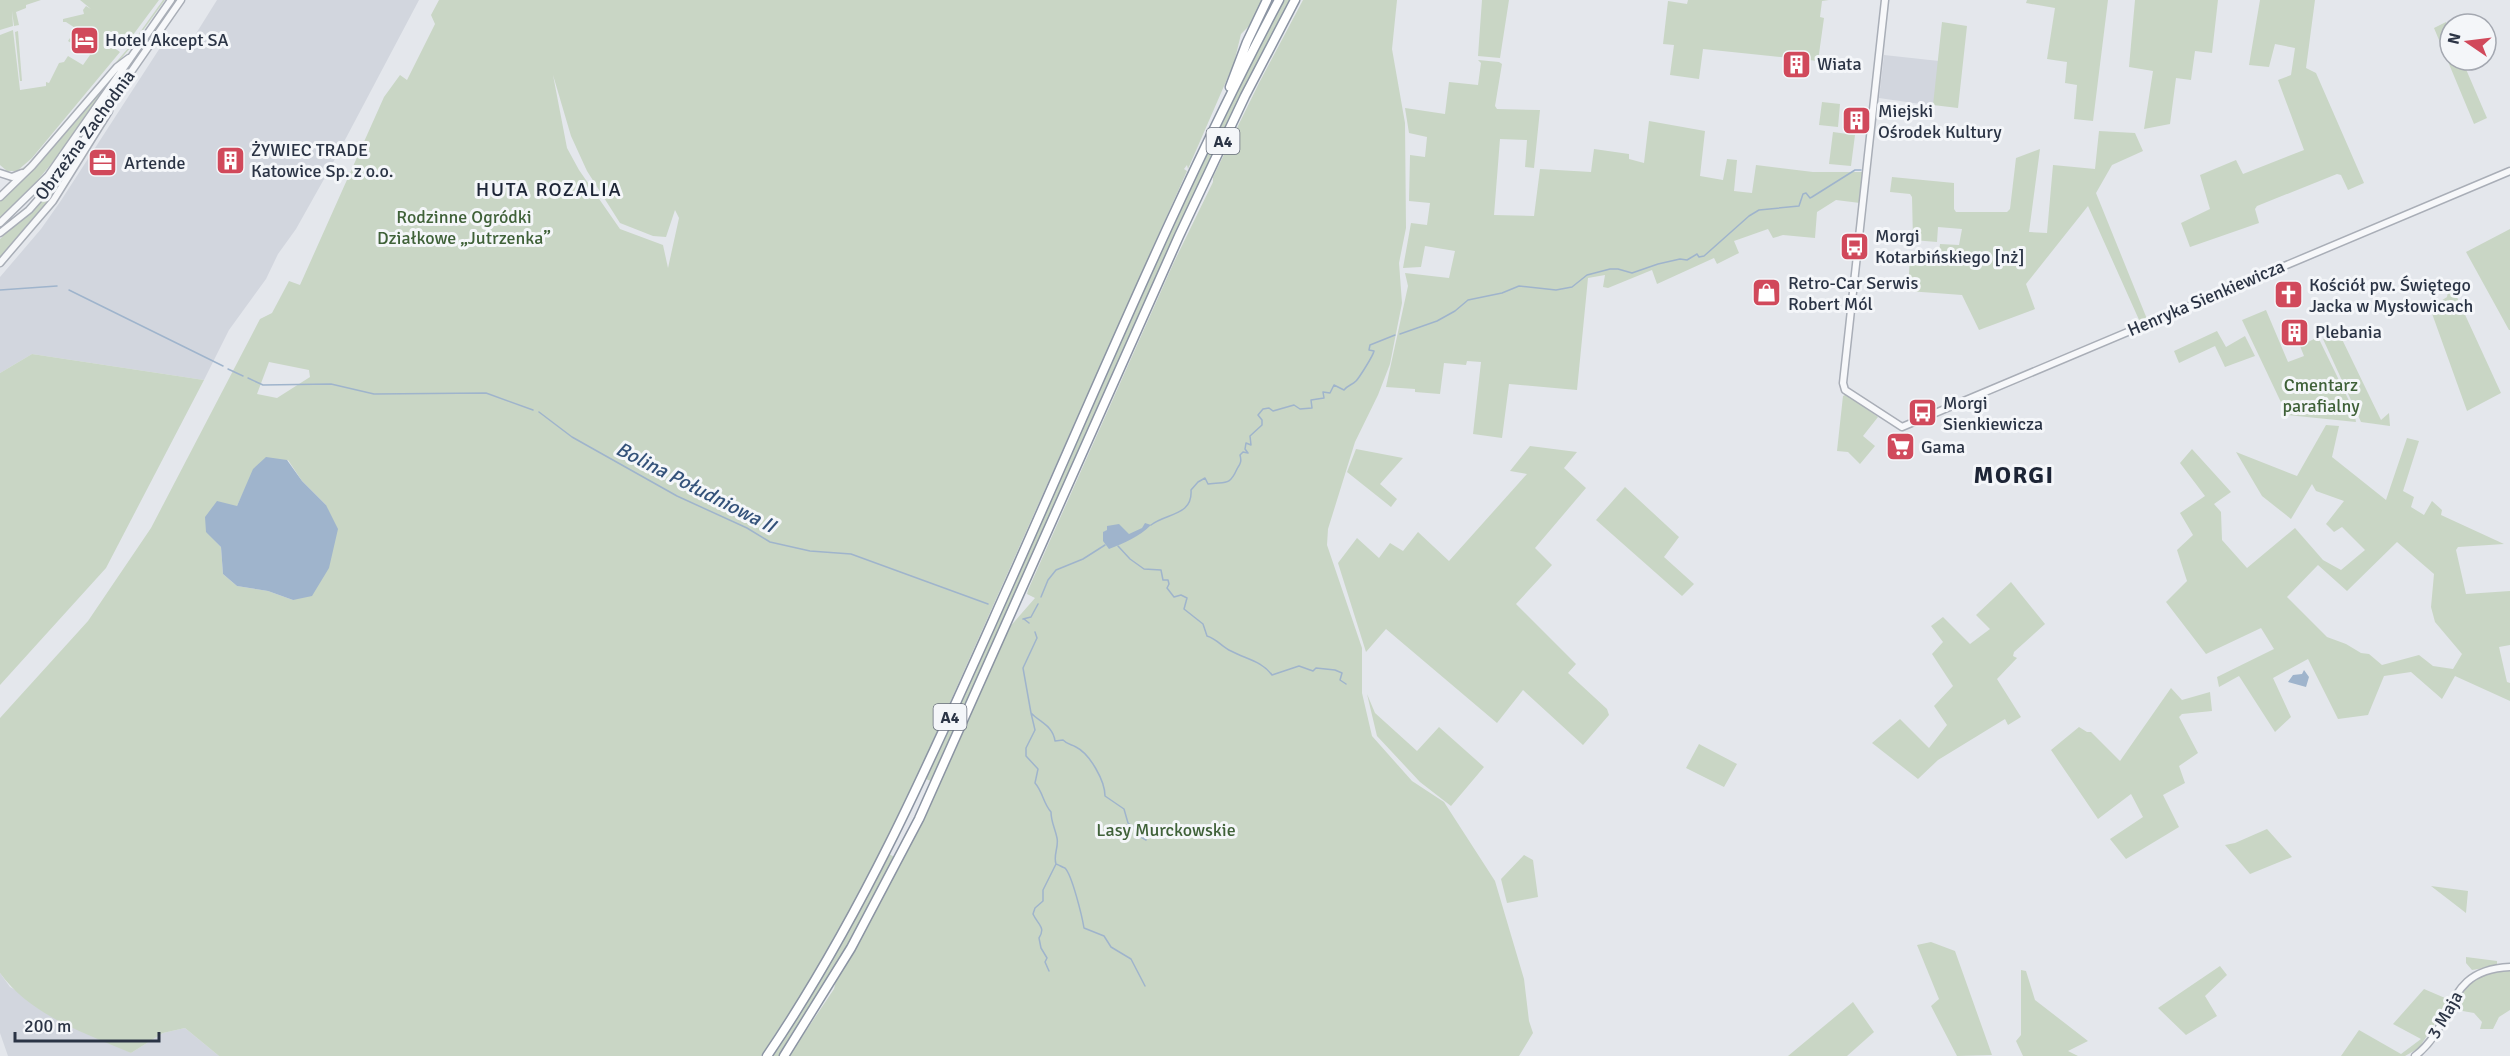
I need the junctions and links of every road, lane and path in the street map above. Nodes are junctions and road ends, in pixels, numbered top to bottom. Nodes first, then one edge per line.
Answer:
1 (171, 0) edge
2 (181, 0) edge
3 (1267, 0) edge
4 (1279, 0) edge
5 (1885, 0) edge
6 (1294, 2) edge
7 (132, 56) junction
8 (118, 92) junction
9 (1220, 116) junction
10 (32, 166) junction
11 (2510, 171) edge
12 (0, 173) edge
13 (0, 197) edge
14 (0, 223) edge
15 (0, 233) edge
16 (1, 262) edge
17 (2510, 967) edge
18 (767, 1056) edge
19 (783, 1056) edge
20 (2415, 1056) edge

1 - 7 street, Obrzeżna Zachodnia
2 - 8 street, Obrzeżna Zachodnia
3 - 9 highway
4 - 9 highway, A4
5 - 11 street, Henryka Sienkiewicza
6 - 19 highway, A4
7 - 10 street
7 - 14 street, Obrzeżna Zachodnia
8 - 15 street, Obrzeżna Zachodnia
8 - 16 street
9 - 18 highway, A4
10 - 12 street
10 - 13 street
17 - 20 street, 3 Maja

